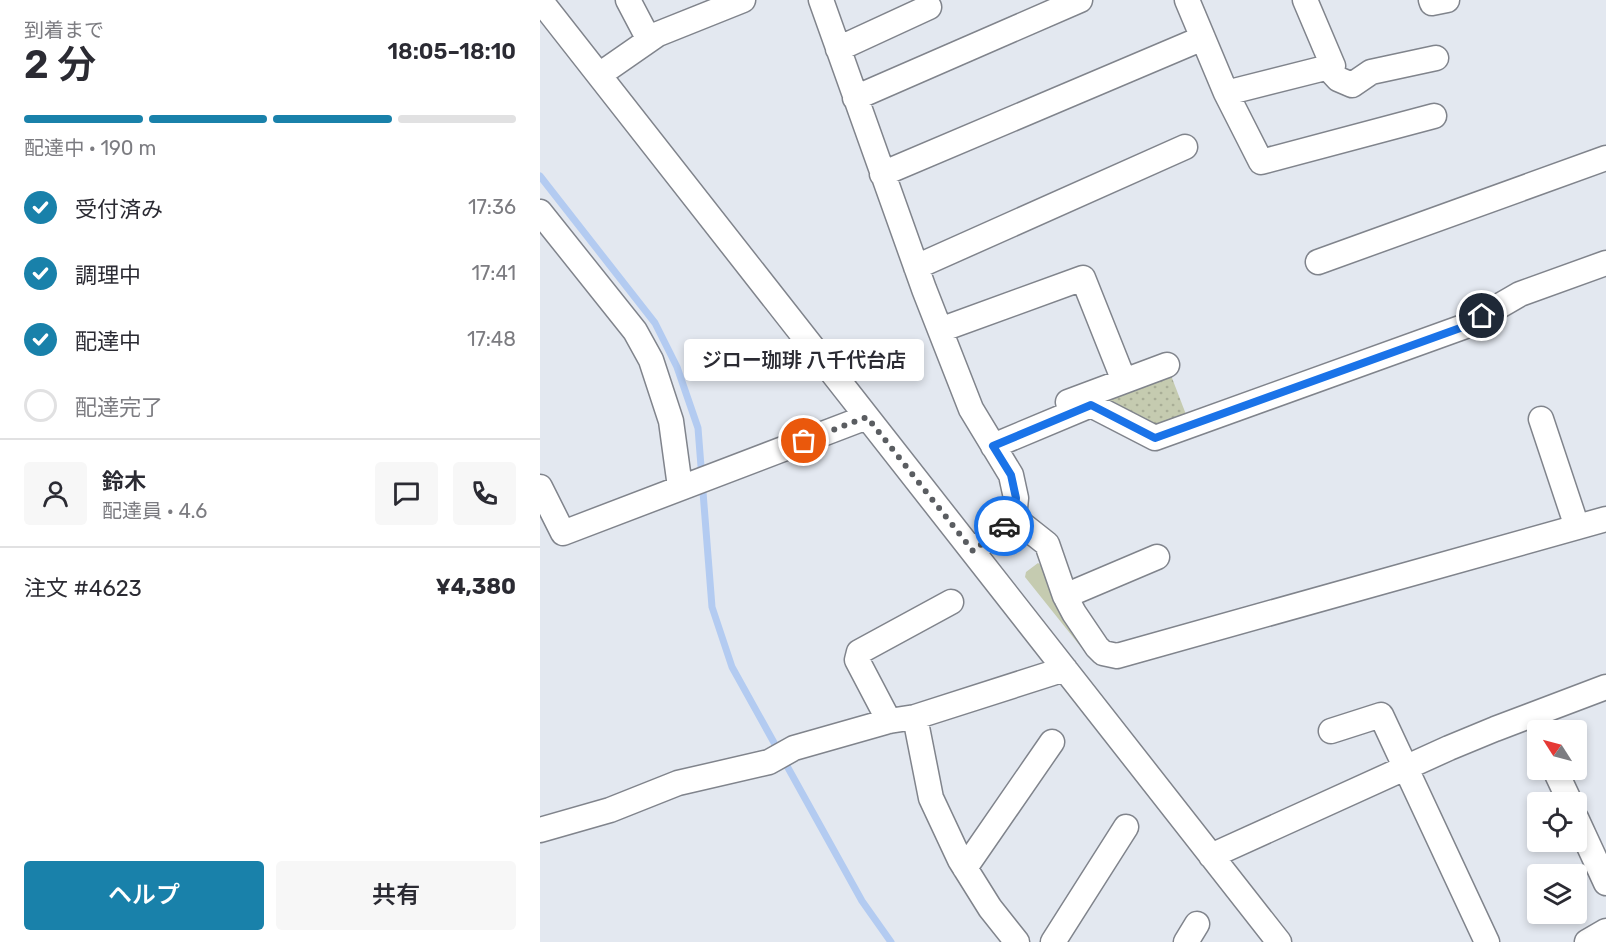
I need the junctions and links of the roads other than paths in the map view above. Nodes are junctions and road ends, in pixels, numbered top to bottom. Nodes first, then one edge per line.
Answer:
1 (540, 0) edge
2 (628, 0) edge
3 (743, 0) edge
4 (821, 0) edge
5 (1080, 0) edge
6 (1187, 0) edge
7 (1305, 0) edge
8 (1431, 0) edge
9 (1447, 0) edge
10 (929, 7) dead end
11 (1203, 38) junction
12 (649, 40) junction
13 (838, 49) junction
14 (1436, 58) dead end
15 (1327, 67) junction
16 (599, 75) junction
17 (1226, 93) junction
18 (855, 98) junction
19 (1434, 116) dead end
20 (1185, 147) dead end
21 (1606, 158) edge
22 (882, 174) junction
23 (540, 212) edge
24 (1318, 262) dead end
25 (1606, 263) edge
26 (916, 267) junction
27 (940, 330) junction
28 (1167, 365) dead end
29 (1124, 381) junction
30 (867, 417) junction
31 (1541, 419) dead end
32 (996, 437) junction
33 (685, 486) junction
34 (540, 487) edge
35 (1014, 518) junction
36 (1606, 519) edge
37 (1577, 526) junction
38 (973, 551) junction
39 (1156, 557) dead end
40 (1065, 596) junction
41 (951, 602) dead end
42 (1065, 669) junction
43 (1606, 687) edge
44 (915, 717) junction
45 (1540, 720) edge
46 (889, 721) junction
47 (1527, 724) edge
48 (1331, 731) dead end
49 (1052, 742) dead end
50 (1406, 767) junction
51 (1126, 827) dead end
52 (540, 831) edge
53 (1587, 842) edge
54 (1211, 856) junction
55 (965, 868) junction
56 (1606, 883) edge
57 (1606, 930) edge
58 (1017, 942) edge
59 (1053, 942) edge
60 (1279, 942) edge
61 (1488, 942) edge
62 (1587, 942) edge

1 - 16 street
2 - 12 street
3 - 12 street
4 - 13 street
5 - 18 street
6 - 11 street
7 - 15 street
8 - 9 street
10 - 13 street
11 - 17 street
11 - 22 street
12 - 16 street
13 - 18 street
14 - 15 street
15 - 17 street
16 - 30 street
17 - 19 street
18 - 22 street
20 - 26 street
21 - 24 street
22 - 26 street
23 - 33 street
25 - 32 street
26 - 27 street
27 - 29 street
27 - 32 street
28 - 29 street
29 - 32 street
30 - 33 street
30 - 38 street
31 - 37 street
32 - 35 street
33 - 34 street
35 - 38 street
35 - 40 street
36 - 37 street
37 - 40 street
38 - 42 street
39 - 40 street
41 - 46 street
42 - 44 street
42 - 54 street
43 - 45 street
44 - 46 street
44 - 55 street
46 - 52 street
47 - 50 street
48 - 50 street
49 - 55 street
50 - 54 street
50 - 61 street
51 - 59 street
53 - 56 street
54 - 60 street
55 - 58 street
57 - 62 street

